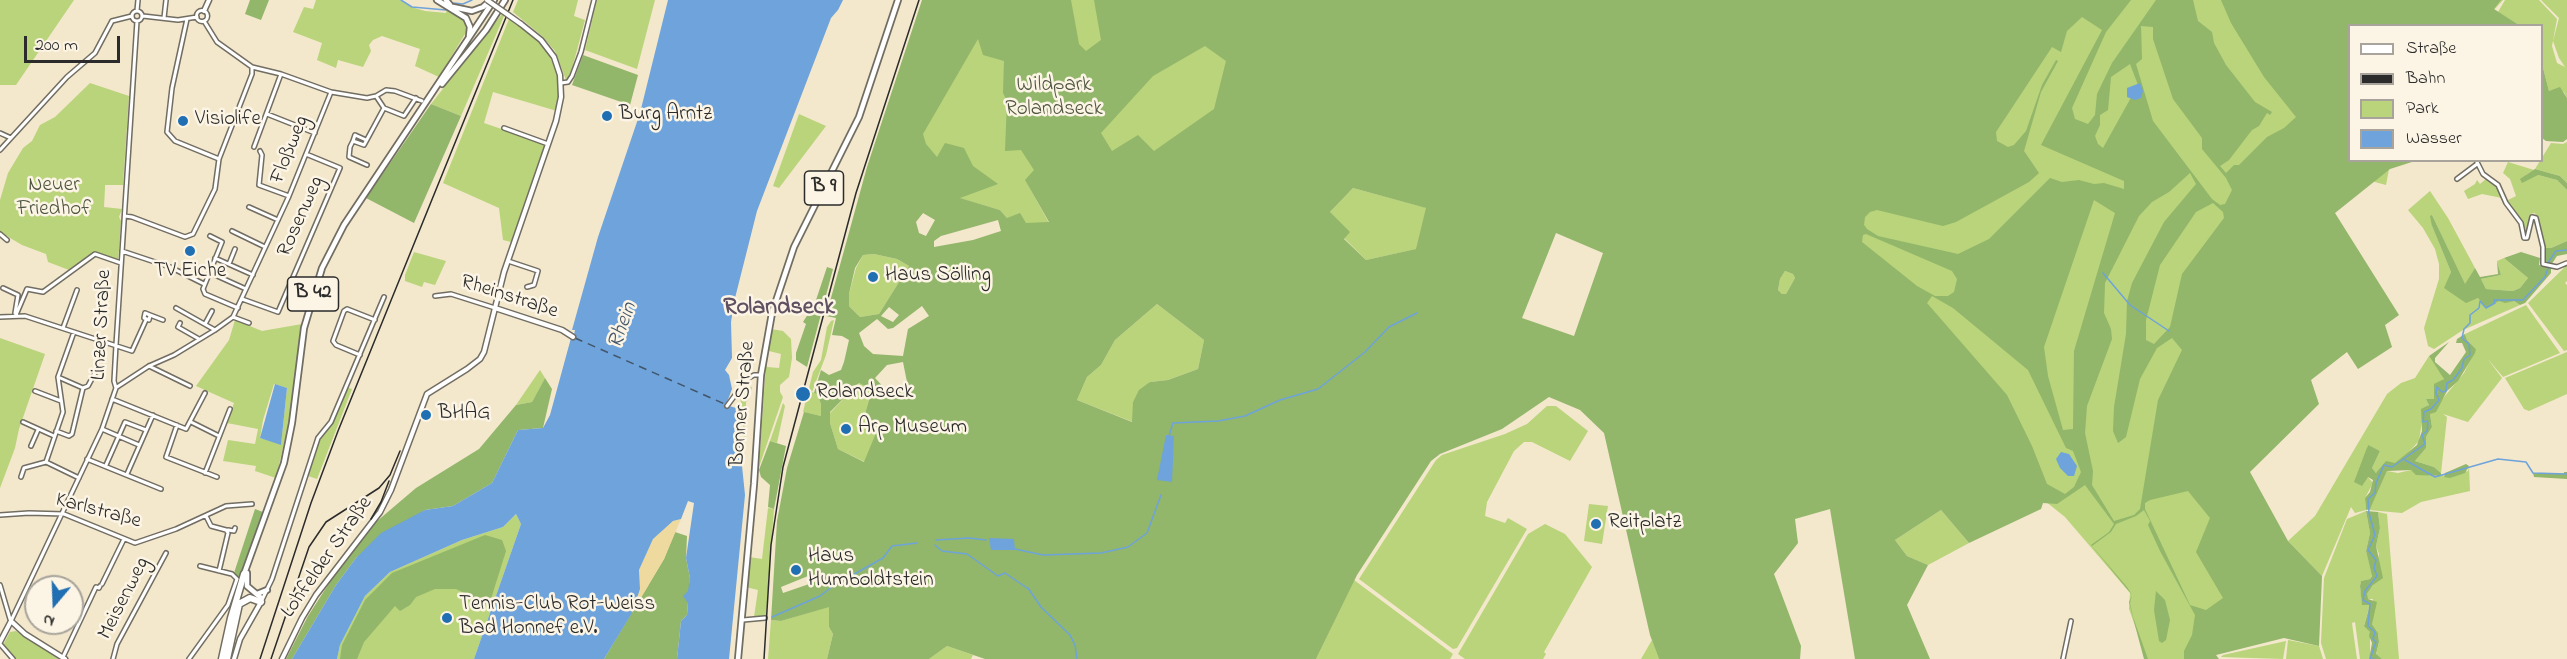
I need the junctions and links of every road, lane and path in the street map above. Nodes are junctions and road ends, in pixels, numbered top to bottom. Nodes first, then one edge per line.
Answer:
1 (138, 0) edge
2 (166, 0) edge
3 (209, 0) edge
4 (438, 0) edge
5 (446, 0) edge
6 (486, 0) edge
7 (493, 0) edge
8 (505, 0) edge
9 (594, 0) edge
10 (898, 0) edge
11 (450, 5) junction
12 (500, 9) junction
13 (137, 11) junction
14 (204, 11) junction
15 (132, 16) junction
16 (142, 16) junction
17 (197, 17) junction
18 (164, 18) junction
19 (187, 20) junction
20 (137, 21) junction
21 (204, 21) junction
22 (467, 42) junction
23 (252, 67) junction
24 (281, 74) junction
25 (561, 83) junction
26 (434, 91) junction
27 (331, 92) junction
28 (376, 96) junction
29 (416, 98) junction
30 (422, 101) dead end
31 (384, 108) junction
32 (267, 114) junction
33 (504, 128) dead end
34 (0, 133) edge
35 (315, 133) junction
36 (11, 138) junction
37 (548, 144) junction
38 (254, 147) dead end
39 (0, 150) edge
40 (260, 152) dead end
41 (306, 154) junction
42 (219, 159) junction
43 (2476, 162) edge
44 (367, 165) dead end
45 (2457, 179) dead end
46 (289, 196) junction
47 (249, 207) dead end
48 (125, 216) junction
49 (278, 219) junction
50 (232, 231) dead end
51 (0, 234) edge
52 (210, 236) dead end
53 (7, 240) dead end
54 (265, 247) junction
55 (235, 249) dead end
56 (122, 251) junction
57 (215, 258) junction
58 (508, 261) junction
59 (121, 263) junction
60 (2567, 263) edge
61 (229, 264) junction
62 (215, 275) dead end
63 (253, 275) junction
64 (204, 284) junction
65 (527, 287) dead end
66 (3, 288) dead end
67 (246, 289) junction
68 (77, 290) dead end
69 (435, 296) dead end
70 (384, 297) dead end
71 (242, 299) junction
72 (176, 308) dead end
73 (238, 308) junction
74 (495, 308) junction
75 (212, 311) dead end
76 (16, 315) junction
77 (0, 317) edge
78 (233, 317) junction
79 (163, 320) dead end
80 (375, 320) junction
81 (180, 323) dead end
82 (249, 323) dead end
83 (205, 324) junction
84 (63, 328) junction
85 (215, 330) junction
86 (74, 332) junction
87 (573, 337) dead end
88 (199, 339) junction
89 (116, 345) junction
90 (360, 355) junction
91 (149, 366) junction
92 (96, 371) dead end
93 (761, 375) junction
94 (58, 377) junction
95 (190, 386) dead end
96 (83, 388) junction
97 (116, 388) junction
98 (35, 391) dead end
99 (205, 393) dead end
100 (112, 399) junction
101 (61, 401) junction
102 (728, 406) dead end
103 (230, 409) dead end
104 (153, 415) junction
105 (23, 422) dead end
106 (191, 422) junction
107 (177, 425) junction
108 (102, 429) junction
109 (38, 430) junction
110 (146, 430) junction
111 (56, 431) junction
112 (54, 436) junction
113 (119, 436) junction
114 (219, 436) junction
115 (140, 445) junction
116 (31, 446) dead end
117 (87, 459) junction
118 (46, 462) junction
119 (106, 465) junction
120 (205, 472) junction
121 (127, 474) junction
122 (21, 477) dead end
123 (217, 477) dead end
124 (79, 478) junction
125 (161, 489) dead end
126 (252, 504) dead end
127 (0, 514) edge
128 (62, 514) junction
129 (206, 516) junction
130 (235, 528) dead end
131 (228, 530) junction
132 (124, 539) junction
133 (166, 553) dead end
134 (249, 559) junction
135 (200, 566) dead end
136 (219, 571) junction
137 (244, 574) junction
138 (0, 585) edge
139 (268, 587) junction
140 (254, 594) junction
141 (261, 602) junction
142 (765, 618) dead end
143 (741, 620) junction
144 (11, 621) junction
145 (2071, 621) dead end
146 (19, 628) junction
147 (5, 632) junction
148 (0, 643) edge
149 (64, 658) edge
150 (192, 658) edge
151 (13, 659) edge
152 (113, 659) edge
153 (224, 659) edge
154 (234, 659) edge
155 (282, 659) edge
156 (738, 659) edge
157 (2063, 659) edge

1 - 13 street
2 - 18 street
3 - 14 street
4 - 11 main road
4 - 22 main road
5 - 11 main road
6 - 12 street, bridge
7 - 11 main road
7 - 22 main road, B 42
8 - 12 main road
9 - 25 street
10 - 93 main road, Bonner Straße / B 9
12 - 25 street, bridge
12 - 26 main road
13 - 15 street
13 - 16 street
14 - 17 street
14 - 21 street
15 - 20 street
15 - 36 street
16 - 18 street
16 - 20 street
17 - 19 street
17 - 21 street
18 - 19 street
19 - 42 street
20 - 48 street, Linzer Straße
21 - 23 street
22 - 26 main road, B 42
23 - 24 street
23 - 42 street
24 - 27 street
24 - 32 street
25 - 37 street, Lohfelder Straße
26 - 134 main road, B 42
27 - 28 street
27 - 35 street, Floßweg
28 - 29 street
28 - 31 street
29 - 30 street
29 - 31 street
31 - 44 street
32 - 35 street
32 - 38 street
33 - 37 street
34 - 36 street
35 - 41 street, Floßweg
36 - 39 street
37 - 58 street, Lohfelder Straße
40 - 46 street
41 - 46 street, Floßweg
41 - 71 street, Rosenweg
42 - 48 street
43 - 45 street
43 - 60 street
46 - 49 street, Floßweg
47 - 49 street
48 - 56 street, Linzer Straße
49 - 54 street, Floßweg
50 - 54 street
51 - 53 street
52 - 57 street
54 - 63 street, Floßweg
55 - 61 street
56 - 59 street, Linzer Straße
56 - 64 street
57 - 61 street
57 - 64 street
58 - 65 street
58 - 74 street, Lohfelder Straße
59 - 76 street
59 - 89 street, Linzer Straße
61 - 63 street
62 - 67 street
63 - 67 street, Floßweg
64 - 73 street
66 - 76 street
67 - 71 street, Floßweg
68 - 84 street
69 - 74 street, Rheinstraße
70 - 80 street
71 - 73 street, Floßweg
72 - 83 street
73 - 78 street, Floßweg
74 - 87 street, Rheinstraße
74 - 155 street, Lohfelder Straße
75 - 83 street
76 - 77 street
76 - 84 street
78 - 82 street
78 - 85 street, Floßweg
79 - 89 street
80 - 90 street
80 - 90 street
81 - 88 street
83 - 85 street
84 - 86 street
85 - 88 street, Floßweg
86 - 89 street
86 - 94 street
88 - 91 street, Floßweg
89 - 97 street, Linzer Straße
90 - 139 street
91 - 95 street
91 - 97 street, Floßweg
92 - 96 street
93 - 102 street
93 - 143 main road, Bonner Straße / B 9
94 - 96 street
94 - 101 street
96 - 111 street
97 - 100 street, Linzer Straße
98 - 101 street
99 - 106 street
100 - 104 street
100 - 108 street, Linzer Straße
101 - 111 street
103 - 114 street
104 - 107 street
104 - 110 street
105 - 109 street
106 - 107 street
106 - 114 street
107 - 120 street
108 - 113 street
108 - 117 street, Linzer Straße
109 - 112 street
109 - 116 street
110 - 113 street
110 - 115 street
111 - 112 street
112 - 118 street
113 - 115 street
113 - 119 street
114 - 120 street
115 - 121 street
117 - 119 street
117 - 124 street, Linzer Straße
118 - 122 street
118 - 124 street
119 - 121 street
120 - 123 street
121 - 125 street
124 - 128 street, Linzer Straße
126 - 129 street, Karlstraße
127 - 128 street, Karlstraße
128 - 132 street, Karlstraße
128 - 144 street, Linzer Straße
129 - 131 street
129 - 132 street, Karlstraße
130 - 131 street
131 - 136 street
132 - 149 street
133 - 152 street, Meisenweg
134 - 137 main road, B 42
134 - 140 main road
135 - 136 street
136 - 150 street
137 - 153 highway, B 42
137 - 153 highway, B 42
138 - 144 street
139 - 140 main road
139 - 141 street
140 - 141 main road
141 - 153 highway
141 - 154 street
142 - 143 street
143 - 156 main road, B 9
144 - 146 street
144 - 147 street, Linzer Straße
145 - 157 street
146 - 147 street
146 - 149 street
147 - 148 street, Linzer Straße
148 - 151 street

